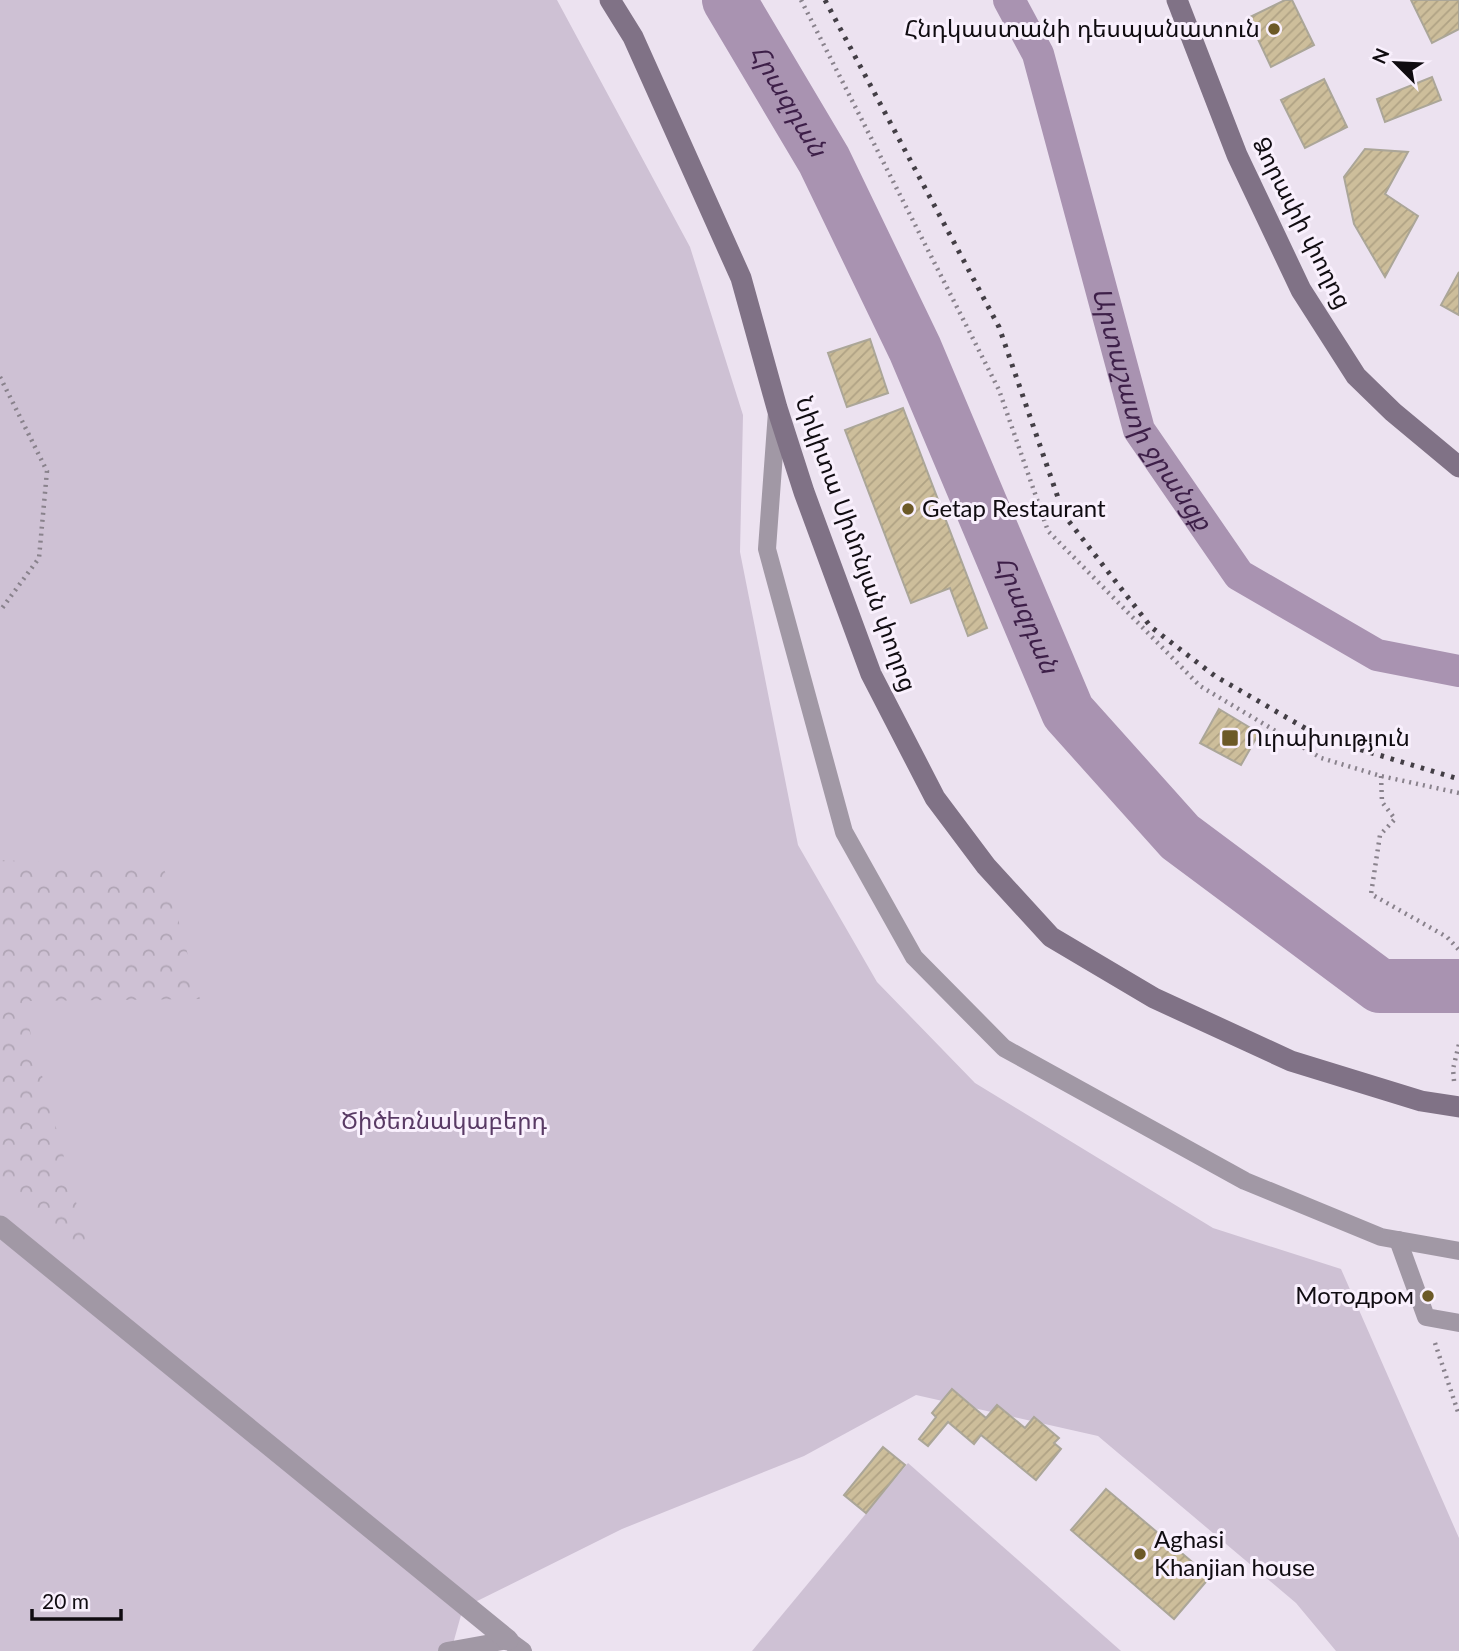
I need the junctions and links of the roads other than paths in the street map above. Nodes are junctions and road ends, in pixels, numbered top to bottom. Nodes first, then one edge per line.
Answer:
1 (610, 0) edge
2 (1177, 0) edge
3 (777, 408) junction
4 (1459, 467) edge
5 (1457, 1107) edge
6 (0, 1226) edge
7 (1398, 1240) junction
8 (1459, 1251) edge
9 (1459, 1323) edge
10 (512, 1647) edge
11 (447, 1651) edge

1 - 3 street, Նիկիտա Սիմոնյան փողոց
2 - 4 street, Ձորափի փողոց
3 - 5 street, Նիկիտա Սիմոնյան փողոց
3 - 7 lane
6 - 10 street
7 - 8 lane
7 - 9 lane
10 - 11 lane

